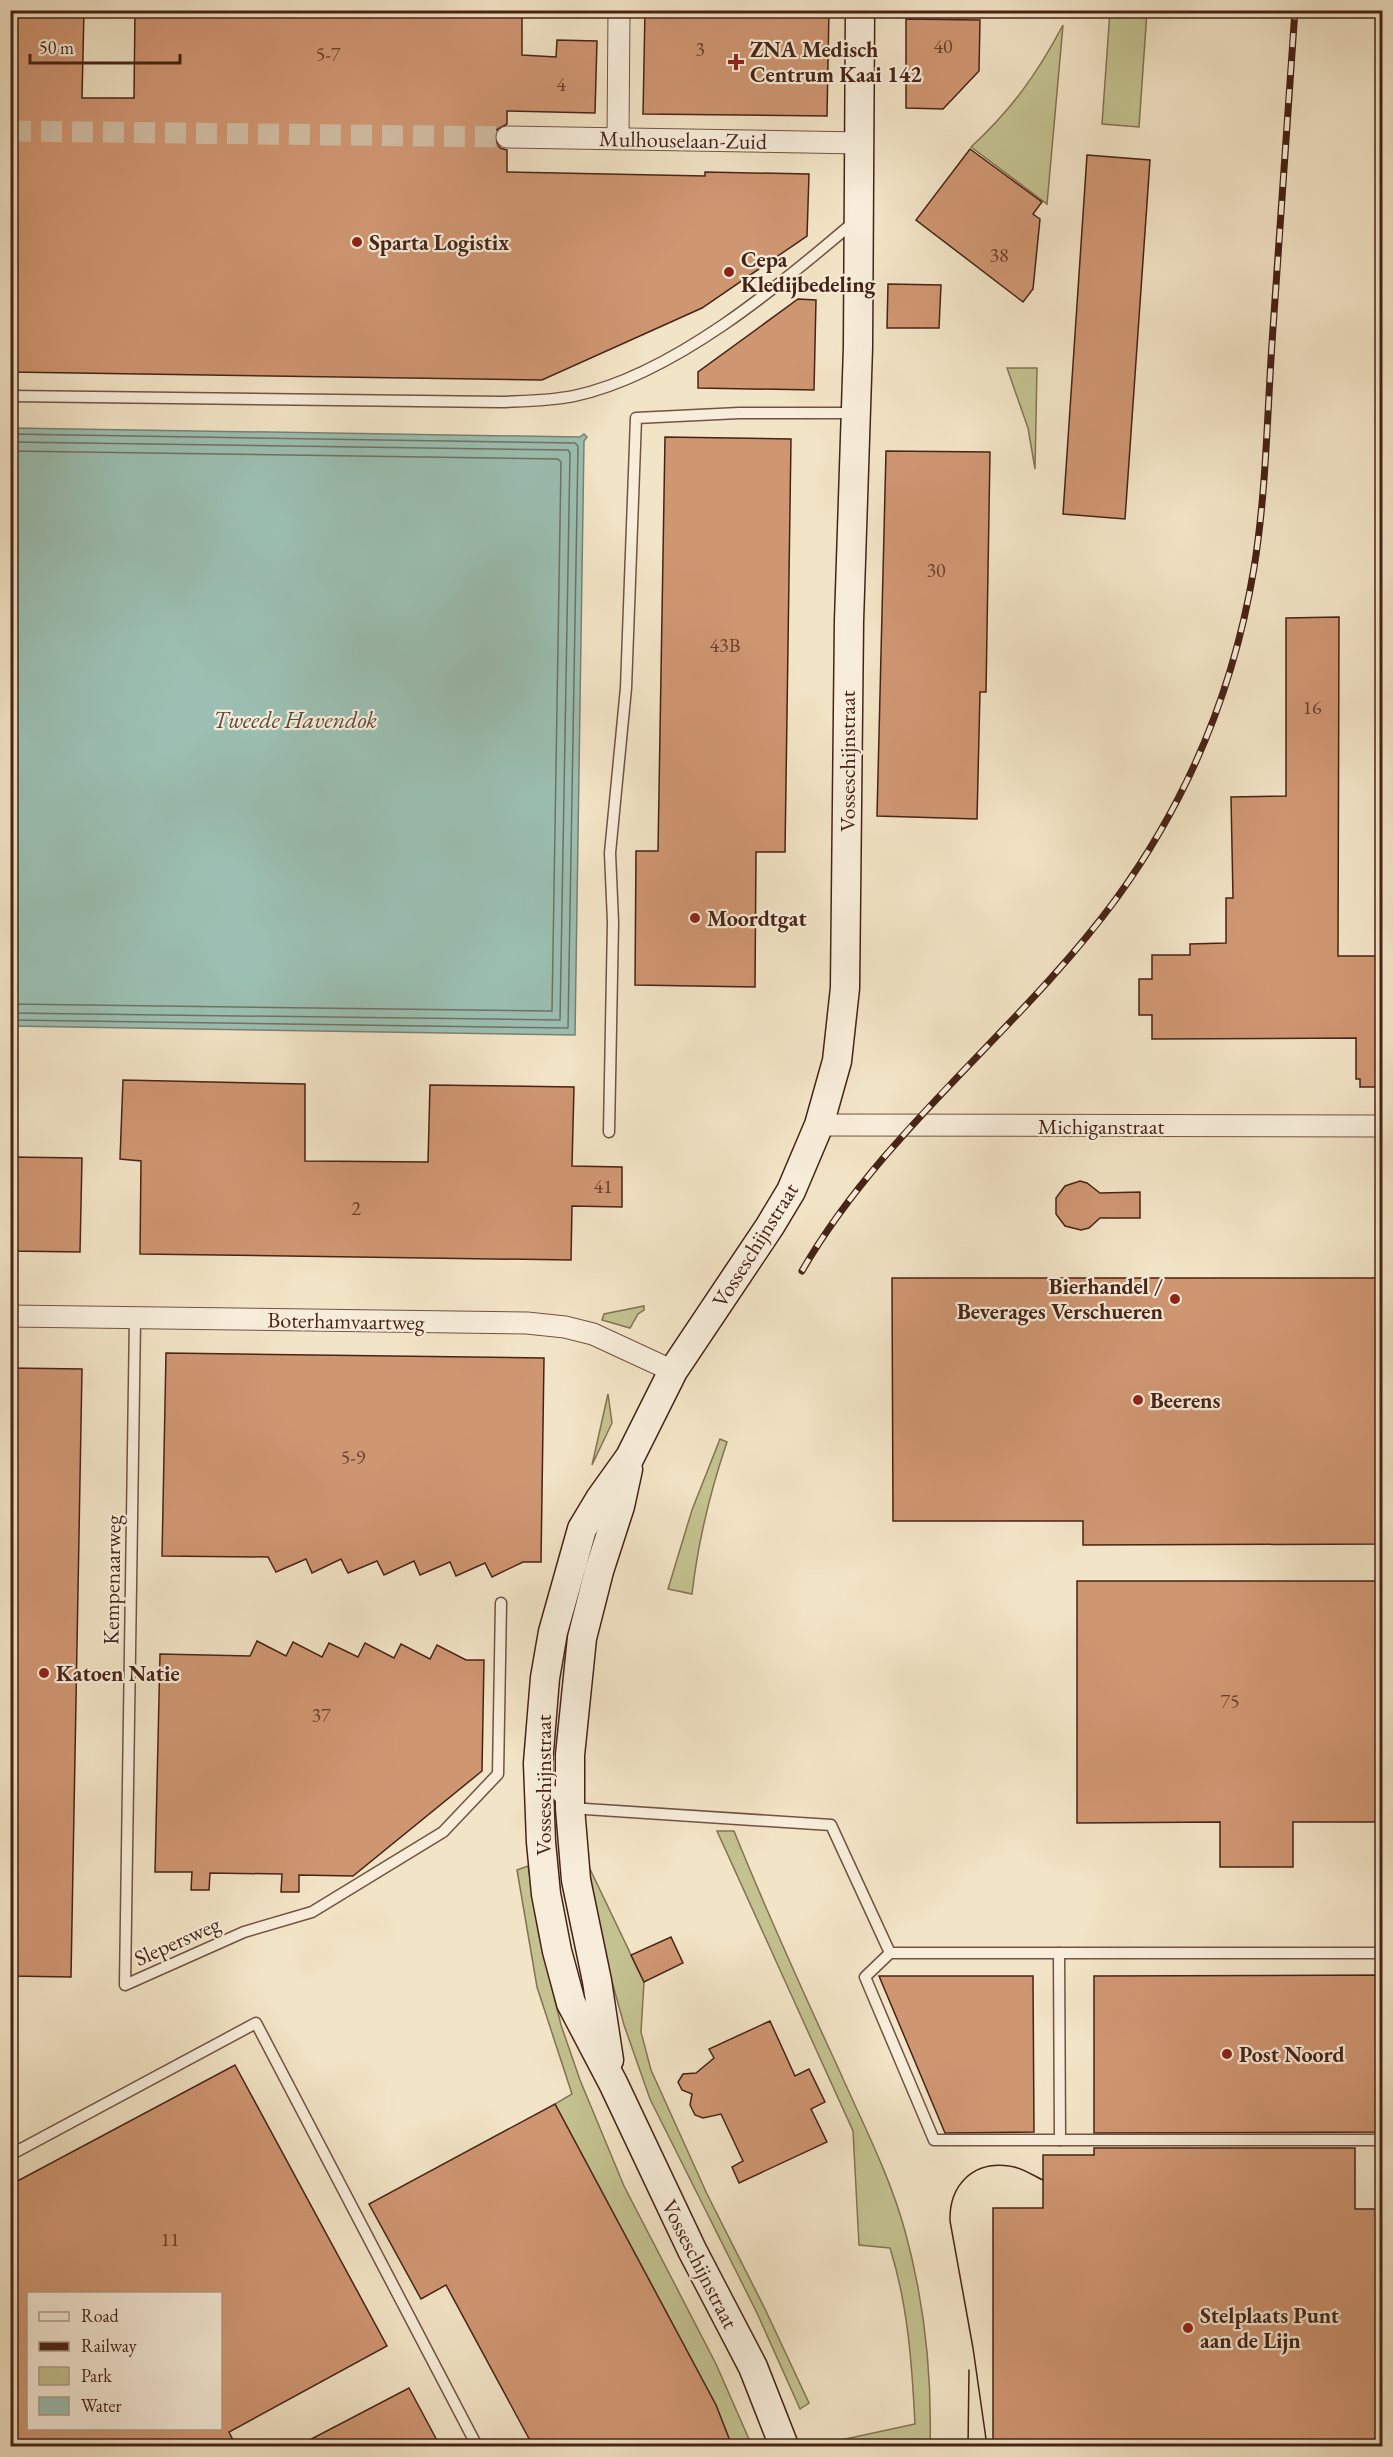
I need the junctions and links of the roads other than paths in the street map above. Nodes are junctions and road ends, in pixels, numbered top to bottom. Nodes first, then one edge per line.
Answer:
1 (619, 10) edge
2 (860, 10) edge
3 (507, 137) tunnel mouth
4 (618, 138) junction
5 (860, 143) junction
6 (858, 219) junction
7 (10, 396) edge
8 (855, 412) junction
9 (819, 1125) junction
10 (1383, 1126) edge
11 (609, 1132) dead end
12 (10, 1316) edge
13 (135, 1318) junction
14 (673, 1371) junction
15 (630, 1457) junction
16 (501, 1603) dead end
17 (545, 1678) junction
18 (551, 1748) dead end
19 (550, 1768) dead end
20 (557, 1823) junction
21 (890, 1953) junction
22 (1059, 1953) junction
23 (1383, 1953) edge
24 (125, 1986) joint
25 (613, 2083) junction
26 (1060, 2140) junction
27 (1383, 2140) edge
28 (10, 2155) edge
29 (477, 2446) edge
30 (784, 2446) edge

1 - 4 street
2 - 5 street, Vosseschijnstraat
3 - 4 street, Mulhouselaan-Zuid
4 - 5 street, Mulhouselaan-Zuid
5 - 6 street, Vosseschijnstraat
6 - 7 lane
6 - 8 street, Vosseschijnstraat
8 - 9 street, Vosseschijnstraat
8 - 11 lane
9 - 10 street, Michiganstraat
9 - 14 street, Vosseschijnstraat
12 - 13 street, Boterhamvaartweg
13 - 14 street, Boterhamvaartweg
13 - 24 lane, Kempenaarweg
14 - 15 street, Vosseschijnstraat
15 - 17 street, Vosseschijnstraat
15 - 20 street, Vosseschijnstraat
16 - 24 lane, Slepersweg
17 - 18 lane
17 - 20 street, Vosseschijnstraat
19 - 20 lane
20 - 21 lane
20 - 25 street, Vosseschijnstraat
20 - 25 street, Vosseschijnstraat
21 - 22 lane
21 - 26 lane
22 - 23 lane
22 - 26 lane
25 - 30 street, Vosseschijnstraat
26 - 27 lane
28 - 29 lane

